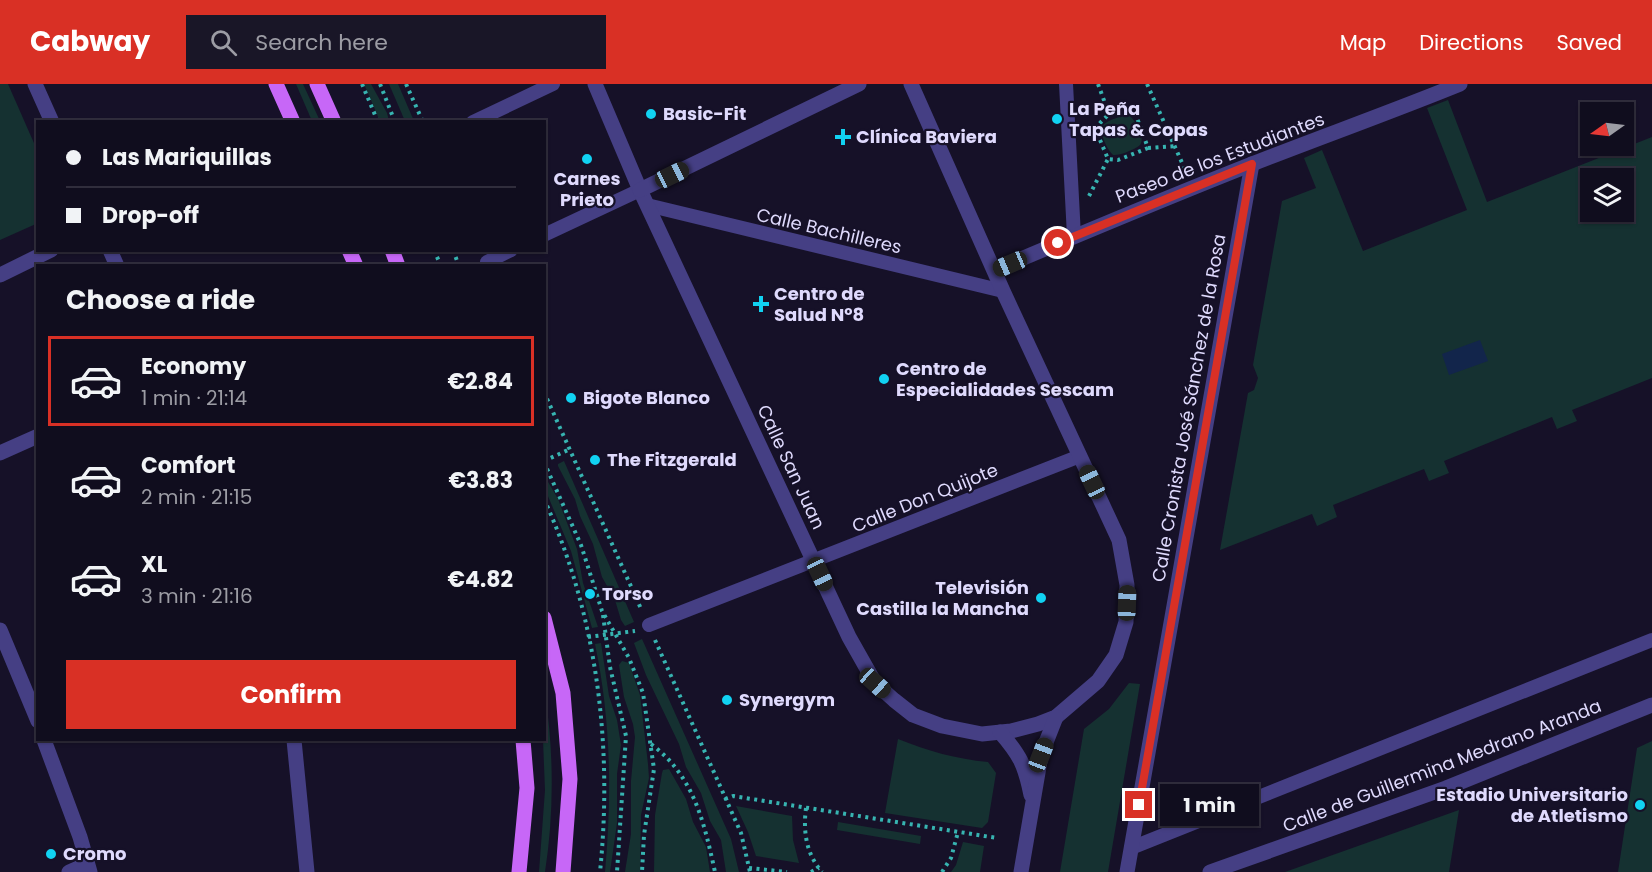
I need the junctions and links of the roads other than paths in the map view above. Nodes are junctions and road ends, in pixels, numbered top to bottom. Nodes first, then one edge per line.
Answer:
1 (34, 84) edge
2 (276, 84) edge
3 (317, 84) edge
4 (553, 84) edge
5 (595, 84) edge
6 (859, 84) edge
7 (911, 84) edge
8 (1066, 84) edge
9 (1460, 84) edge
10 (51, 120) edge
11 (292, 120) edge
12 (333, 120) edge
13 (477, 120) edge
14 (1252, 164) junction
15 (640, 190) junction
16 (647, 205) junction
17 (546, 234) edge
18 (1074, 236) junction
19 (47, 252) edge
20 (507, 252) edge
21 (487, 262) dead end
22 (995, 270) junction
23 (0, 275) edge
24 (1003, 291) junction
25 (36, 437) edge
26 (0, 453) edge
27 (1080, 456) junction
28 (813, 561) junction
29 (649, 625) road end
30 (546, 626) edge
31 (2, 640) edge
32 (1652, 640) edge
33 (1652, 705) edge
34 (36, 716) edge
35 (1056, 717) junction
36 (1000, 732) junction
37 (44, 741) edge
38 (294, 741) edge
39 (523, 741) edge
40 (1032, 804) junction
41 (1131, 848) junction
42 (88, 868) edge
43 (69, 872) edge
44 (307, 872) edge
45 (519, 872) edge
46 (563, 872) edge
47 (1021, 872) edge
48 (1127, 872) edge
49 (1210, 872) edge

1 - 10 street
2 - 11 main road
3 - 12 main road
4 - 13 street
5 - 15 street, Calle San Juan
6 - 15 street
7 - 22 street
8 - 18 street
9 - 14 street, Paseo de los Estudiantes
14 - 18 street, Paseo de los Estudiantes
14 - 41 street, Calle Cronista José Sánchez de la Rosa
15 - 16 street, Calle San Juan
15 - 17 street
16 - 24 street, Calle Bachilleres
16 - 28 street, Calle San Juan
18 - 22 street, Paseo de los Estudiantes
19 - 23 street
20 - 21 street
22 - 24 street
24 - 27 street
25 - 26 street
27 - 28 street, Calle Don Quijote
27 - 35 street
28 - 29 street, Calle Don Quijote
28 - 36 street, Calle San Juan
30 - 46 main road
31 - 34 street
32 - 41 street
33 - 49 street, Calle de Guillermina Medrano Aranda
35 - 36 street, Calle San Juan
35 - 40 street
36 - 40 street
37 - 42 street
38 - 44 street
39 - 45 main road
40 - 47 street
41 - 48 street, Calle Cronista José Sánchez de la Rosa
42 - 43 street

